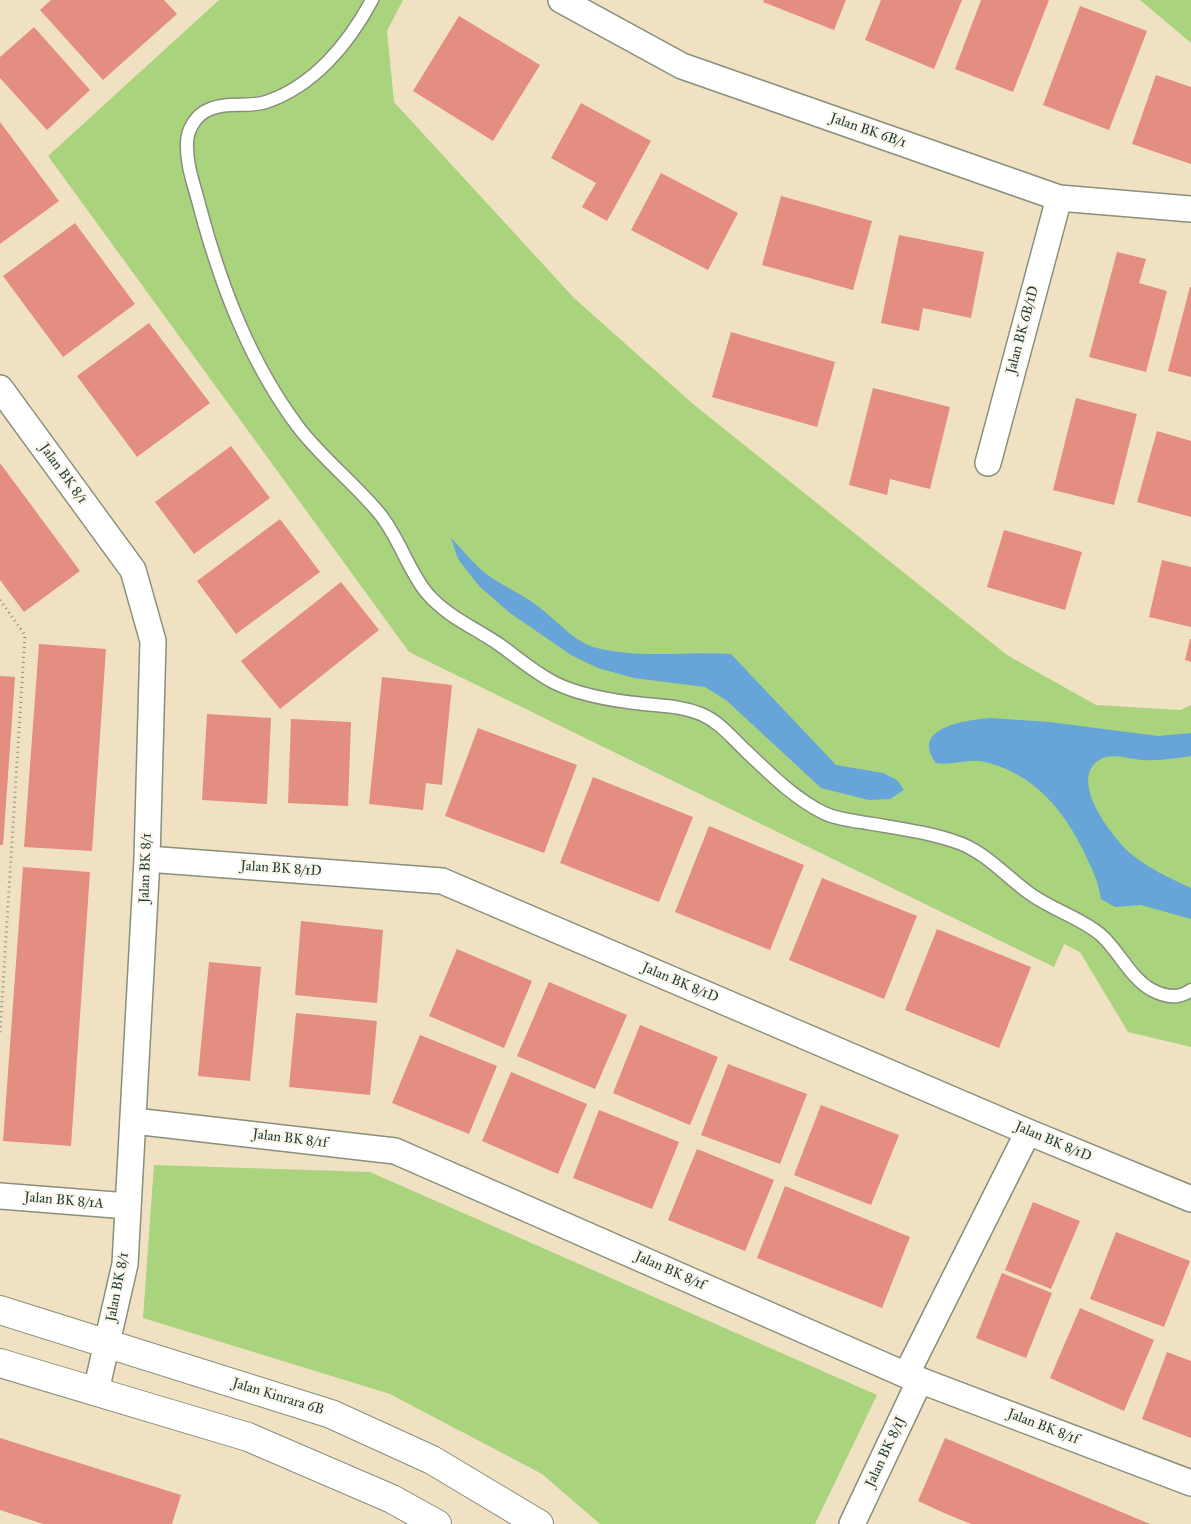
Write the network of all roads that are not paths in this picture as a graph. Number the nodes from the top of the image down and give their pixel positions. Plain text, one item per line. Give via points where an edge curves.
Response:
1 (372, 0) edge
2 (562, 0) edge
3 (1059, 198) junction
4 (1191, 209) edge
5 (0, 388) edge
6 (988, 463) dead end
7 (147, 859) junction
8 (1191, 990) edge
9 (134, 1121) junction
10 (1028, 1132) junction
11 (0, 1196) edge
12 (1191, 1199) edge
13 (128, 1206) junction
14 (0, 1310) edge
15 (107, 1344) junction
16 (0, 1363) edge
17 (913, 1378) junction
18 (96, 1391) junction
19 (1191, 1482) edge
20 (437, 1524) edge
21 (539, 1524) edge
22 (852, 1524) edge

1 - 8 lane via 334,57 294,87 263,103 210,109 199,116 189,130 189,170 226,291 261,373 322,456 382,516 424,589 447,614 498,643 556,684 614,700 679,706 703,715 720,725 803,802 829,816 941,836 972,848 1031,894 1098,933 1147,987 1166,996 1185,995
2 - 3 street, Jalan BK 6B/1 via 682,66
3 - 4 street, Jalan BK 6B/1
3 - 6 street, Jalan BK 6B/1D
5 - 7 street, Jalan BK 8/1 via 133,570 153,641
7 - 9 street, Jalan BK 8/1
7 - 10 street, Jalan BK 8/1D via 442,882
9 - 13 street, Jalan BK 8/1
9 - 17 street, Jalan BK 8/1f via 396,1151
10 - 12 street, Jalan BK 8/1D
10 - 17 street, Jalan BK 8/1J
11 - 13 street, Jalan BK 8/1A
13 - 15 street, Jalan BK 8/1 via 125,1264
14 - 15 street, Jalan Kinrara 6B
15 - 18 street, Jalan BK 8/1
15 - 21 street, Jalan Kinrara 6B via 331,1414 432,1460
16 - 18 street
17 - 19 street, Jalan BK 8/1f
17 - 22 street, Jalan BK 8/1J
18 - 20 street via 248,1437 392,1499

